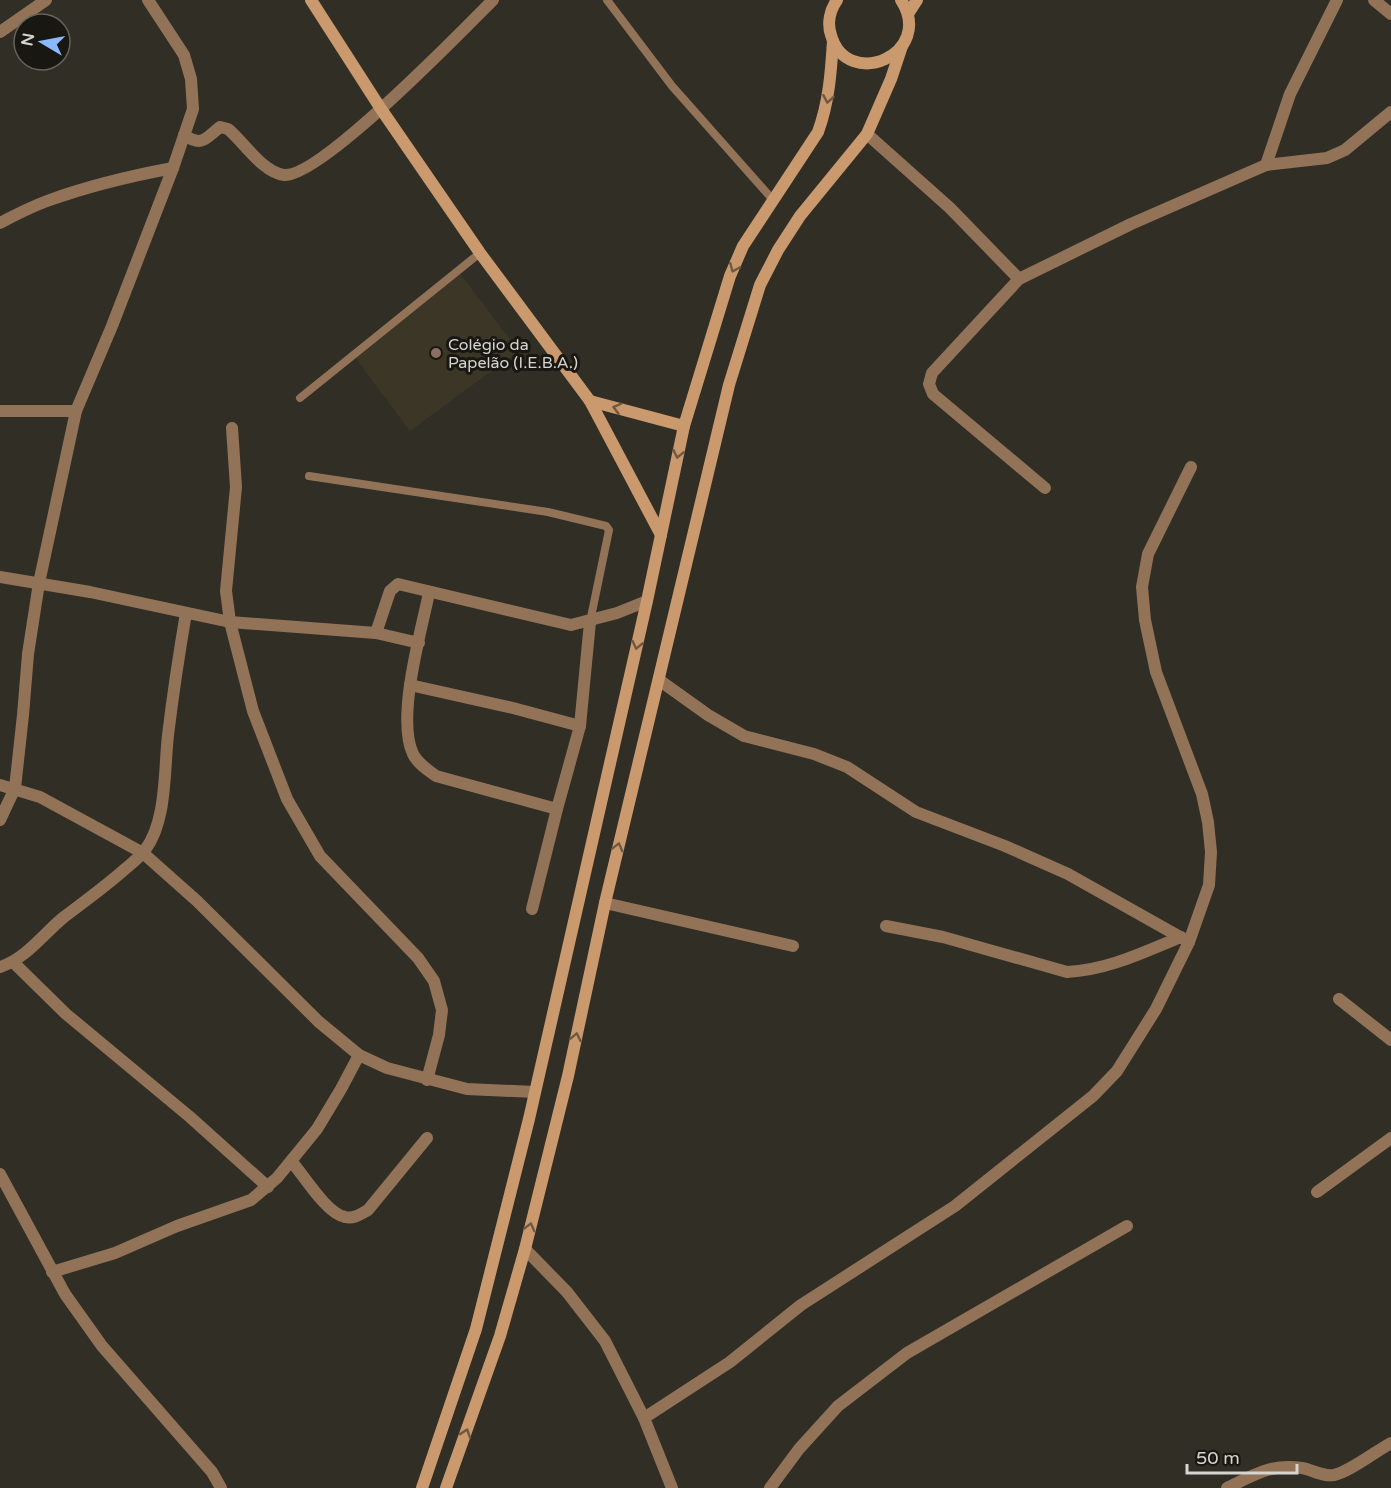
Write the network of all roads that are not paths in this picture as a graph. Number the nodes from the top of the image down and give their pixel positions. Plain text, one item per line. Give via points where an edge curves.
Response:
1 (46, 0) edge
2 (148, 0) edge
3 (311, 0) edge
4 (493, 0) edge
5 (607, 0) edge
6 (837, 0) edge
7 (901, 0) edge
8 (917, 0) edge
9 (1337, 0) edge
10 (1374, 0) edge
11 (908, 14) junction
12 (1391, 14) edge
13 (0, 32) edge
14 (833, 40) junction
15 (902, 46) junction
16 (381, 109) junction
17 (1391, 112) edge
18 (867, 134) junction
19 (184, 135) junction
20 (1266, 165) junction
21 (173, 168) junction
22 (773, 200) junction
23 (0, 223) edge
24 (480, 253) junction
25 (1019, 279) junction
26 (300, 398) dead end
27 (591, 401) junction
28 (0, 411) edge
29 (76, 411) junction
30 (684, 426) junction
31 (232, 428) dead end
32 (1191, 467) dead end
33 (309, 476) dead end
34 (1045, 488) dead end
35 (661, 535) junction
36 (0, 577) edge
37 (39, 583) junction
38 (429, 592) junction
39 (647, 601) junction
40 (186, 613) junction
41 (230, 622) junction
42 (590, 622) junction
43 (376, 633) junction
44 (419, 643) junction
45 (659, 680) junction
46 (410, 685) junction
47 (580, 726) junction
48 (0, 785) edge
49 (15, 788) junction
50 (557, 809) junction
51 (0, 820) edge
52 (143, 853) junction
53 (605, 903) junction
54 (532, 909) dead end
55 (886, 926) dead end
56 (1185, 939) junction
57 (793, 946) dead end
58 (13, 962) junction
59 (0, 967) edge
60 (1339, 999) dead end
61 (1391, 1040) edge
62 (359, 1055) junction
63 (427, 1080) junction
64 (535, 1092) junction
65 (427, 1138) dead end
66 (1391, 1138) edge
67 (292, 1162) junction
68 (0, 1174) edge
69 (268, 1187) junction
70 (1317, 1192) dead end
71 (1127, 1226) dead end
72 (525, 1249) junction
73 (52, 1272) junction
74 (644, 1418) junction
75 (1391, 1443) edge
76 (221, 1488) edge
77 (422, 1488) edge
78 (446, 1488) edge
79 (672, 1488) edge
80 (770, 1488) edge
81 (1227, 1488) edge

1 - 13 street
2 - 19 street via 184,55 191,79 193,109
3 - 16 street
4 - 16 street
5 - 22 lane via 672,86
6 - 14 street via 829,22
7 - 11 street
8 - 11 street
9 - 20 street via 1290,94
10 - 12 street
11 - 15 street
14 - 15 street via 846,57 866,64 887,60
14 -> 22 street via 830,86 818,132
15 - 18 street
16 - 19 street via 315,162 300,172 284,175 271,170 228,129 220,128 201,142
16 - 24 street
17 - 20 street via 1344,150 1327,158
18 - 25 street via 950,208
18 - 45 street via 800,216 760,285 729,385
19 - 21 street
20 - 25 street via 1131,224
21 - 23 street via 123,177 46,201
21 - 29 street
22 -> 30 street via 743,246 730,276
24 - 26 lane
24 - 27 street
25 - 34 street via 932,373 929,384 933,394
30 -> 27 street
27 - 35 street
28 - 29 street
29 - 37 street
30 -> 35 street
31 - 41 street via 236,487 226,591
32 - 56 street via 1148,554 1142,586 1156,672 1198,783 1208,822 1209,885
33 - 42 lane via 548,512 606,526 609,530
35 - 39 street
36 - 37 street
37 - 40 street
37 - 49 street via 27,654
38 - 42 street via 571,625
38 - 43 street via 406,585 393,587
38 - 44 street
39 - 42 street
39 -> 64 street
40 - 41 street
40 - 52 street via 158,822
41 - 43 street
41 - 63 street via 253,711 287,800 320,856 418,958 434,981 442,1010 440,1035
42 - 47 street
43 - 44 street
44 - 46 street
53 -> 45 street
45 - 56 street via 744,736 847,767 916,812 1068,874
46 - 47 street
46 - 50 street via 409,739 413,755 423,766 436,776
47 - 50 street
48 - 49 street
49 - 51 street
49 - 52 street via 40,797
50 - 54 street
52 - 58 street
52 - 62 street via 319,1022
53 - 57 street
72 -> 53 street
55 - 56 street via 943,937 1067,972 1088,971
56 - 74 street via 1156,1009 1117,1071 1093,1096 955,1206 801,1305 730,1362
58 - 59 street
58 - 69 street via 66,1014
60 - 61 street
62 - 63 street
62 - 67 street via 317,1129
63 - 64 street via 467,1089
64 - 77 street via 476,1329
65 - 67 street via 368,1210 356,1216 332,1212
66 - 70 street
67 - 69 street
68 - 73 street
69 - 73 street via 251,1200 115,1253
71 - 80 street via 907,1353 838,1406
72 - 74 street via 586,1314 605,1341
78 -> 72 street via 500,1336
73 - 76 street via 102,1346 212,1472
74 - 79 street
75 - 81 street via 1333,1476 1281,1466

